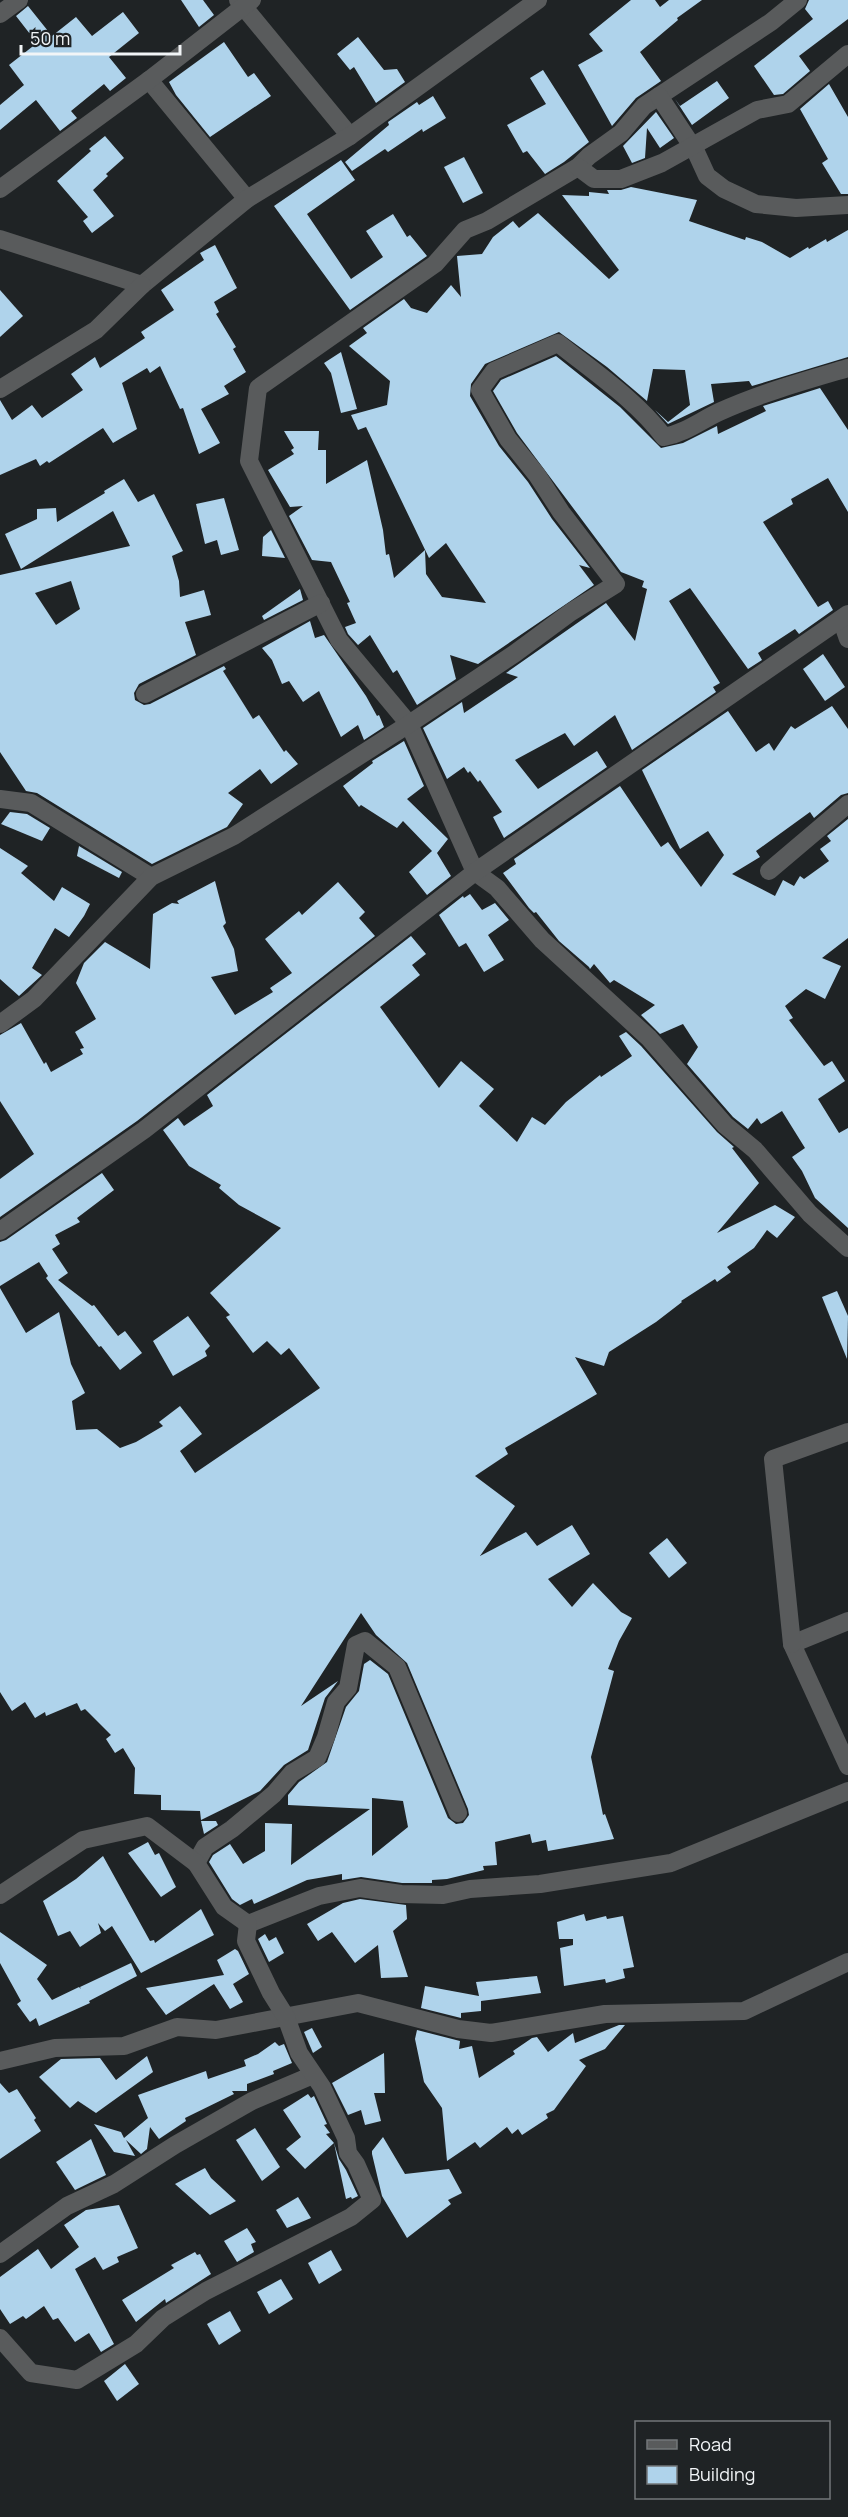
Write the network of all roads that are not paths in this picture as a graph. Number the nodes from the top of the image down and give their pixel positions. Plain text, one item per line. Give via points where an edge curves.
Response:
1 (19, 0) edge
2 (538, 0) edge
3 (798, 0) edge
4 (244, 2) edge
5 (0, 14) edge
6 (848, 54) edge
7 (149, 80) junction
8 (659, 96) junction
9 (350, 136) junction
10 (692, 146) junction
11 (578, 167) junction
12 (0, 189) edge
13 (247, 200) junction
14 (848, 205) edge
15 (0, 239) edge
16 (142, 285) junction
17 (848, 368) edge
18 (0, 389) edge
19 (321, 603) junction
20 (844, 616) edge
21 (848, 639) edge
22 (144, 694) dead end
23 (409, 724) junction
24 (0, 799) edge
25 (848, 804) edge
26 (769, 871) dead end
27 (475, 872) junction
28 (151, 877) junction
29 (0, 1024) edge
30 (0, 1231) edge
31 (848, 1248) edge
32 (848, 1432) edge
33 (848, 1621) edge
34 (792, 1644) junction
35 (848, 1766) edge
36 (848, 1791) edge
37 (458, 1813) dead end
38 (196, 1863) junction
39 (0, 1895) edge
40 (248, 1924) junction
41 (848, 1962) edge
42 (286, 2017) junction
43 (0, 2061) edge
44 (314, 2075) junction
45 (0, 2254) edge
46 (0, 2338) edge

1 - 5 street
2 - 9 street
3 - 8 street
4 - 7 street
4 - 9 street
6 - 10 street via 788,104 757,110
7 - 12 street
7 - 13 street
8 - 10 street
8 - 11 street
9 - 13 street
10 - 11 street via 663,163 621,179 594,179
10 - 14 street via 707,176 756,204 796,208
11 - 19 street via 465,230 435,264 258,388 249,461
13 - 16 street
15 - 16 street
16 - 18 street via 96,330
17 - 23 street via 774,390 719,412 678,435 664,437 558,343 494,371 480,390 508,439 616,584
19 - 22 street
19 - 23 street via 339,640
20 - 21 street
20 - 27 street
23 - 27 street
23 - 28 street via 234,836
24 - 28 street via 31,803
25 - 26 street
27 - 30 street via 144,1130
27 - 31 street via 497,888 542,940 649,1038 725,1125 755,1150 810,1214
28 - 29 street via 34,999
32 - 34 street via 773,1459
33 - 34 street
34 - 35 street
36 - 40 street via 671,1863 443,1895 401,1894 360,1887 319,1896
37 - 38 street via 397,1667 365,1641 356,1645 348,1688 336,1702 317,1758 292,1773 274,1794 205,1847
38 - 39 street via 147,1826 83,1840
38 - 40 street via 224,1908
40 - 42 street via 246,1941
41 - 42 street via 744,2011 605,2014 491,2033 458,2029 358,2003
42 - 43 street via 216,2030 177,2027 124,2046 55,2048
42 - 44 street via 299,2053
44 - 45 street via 252,2101 114,2184 67,2206
44 - 46 street via 372,2200 351,2217 206,2291 163,2318 136,2344 77,2380 31,2373

